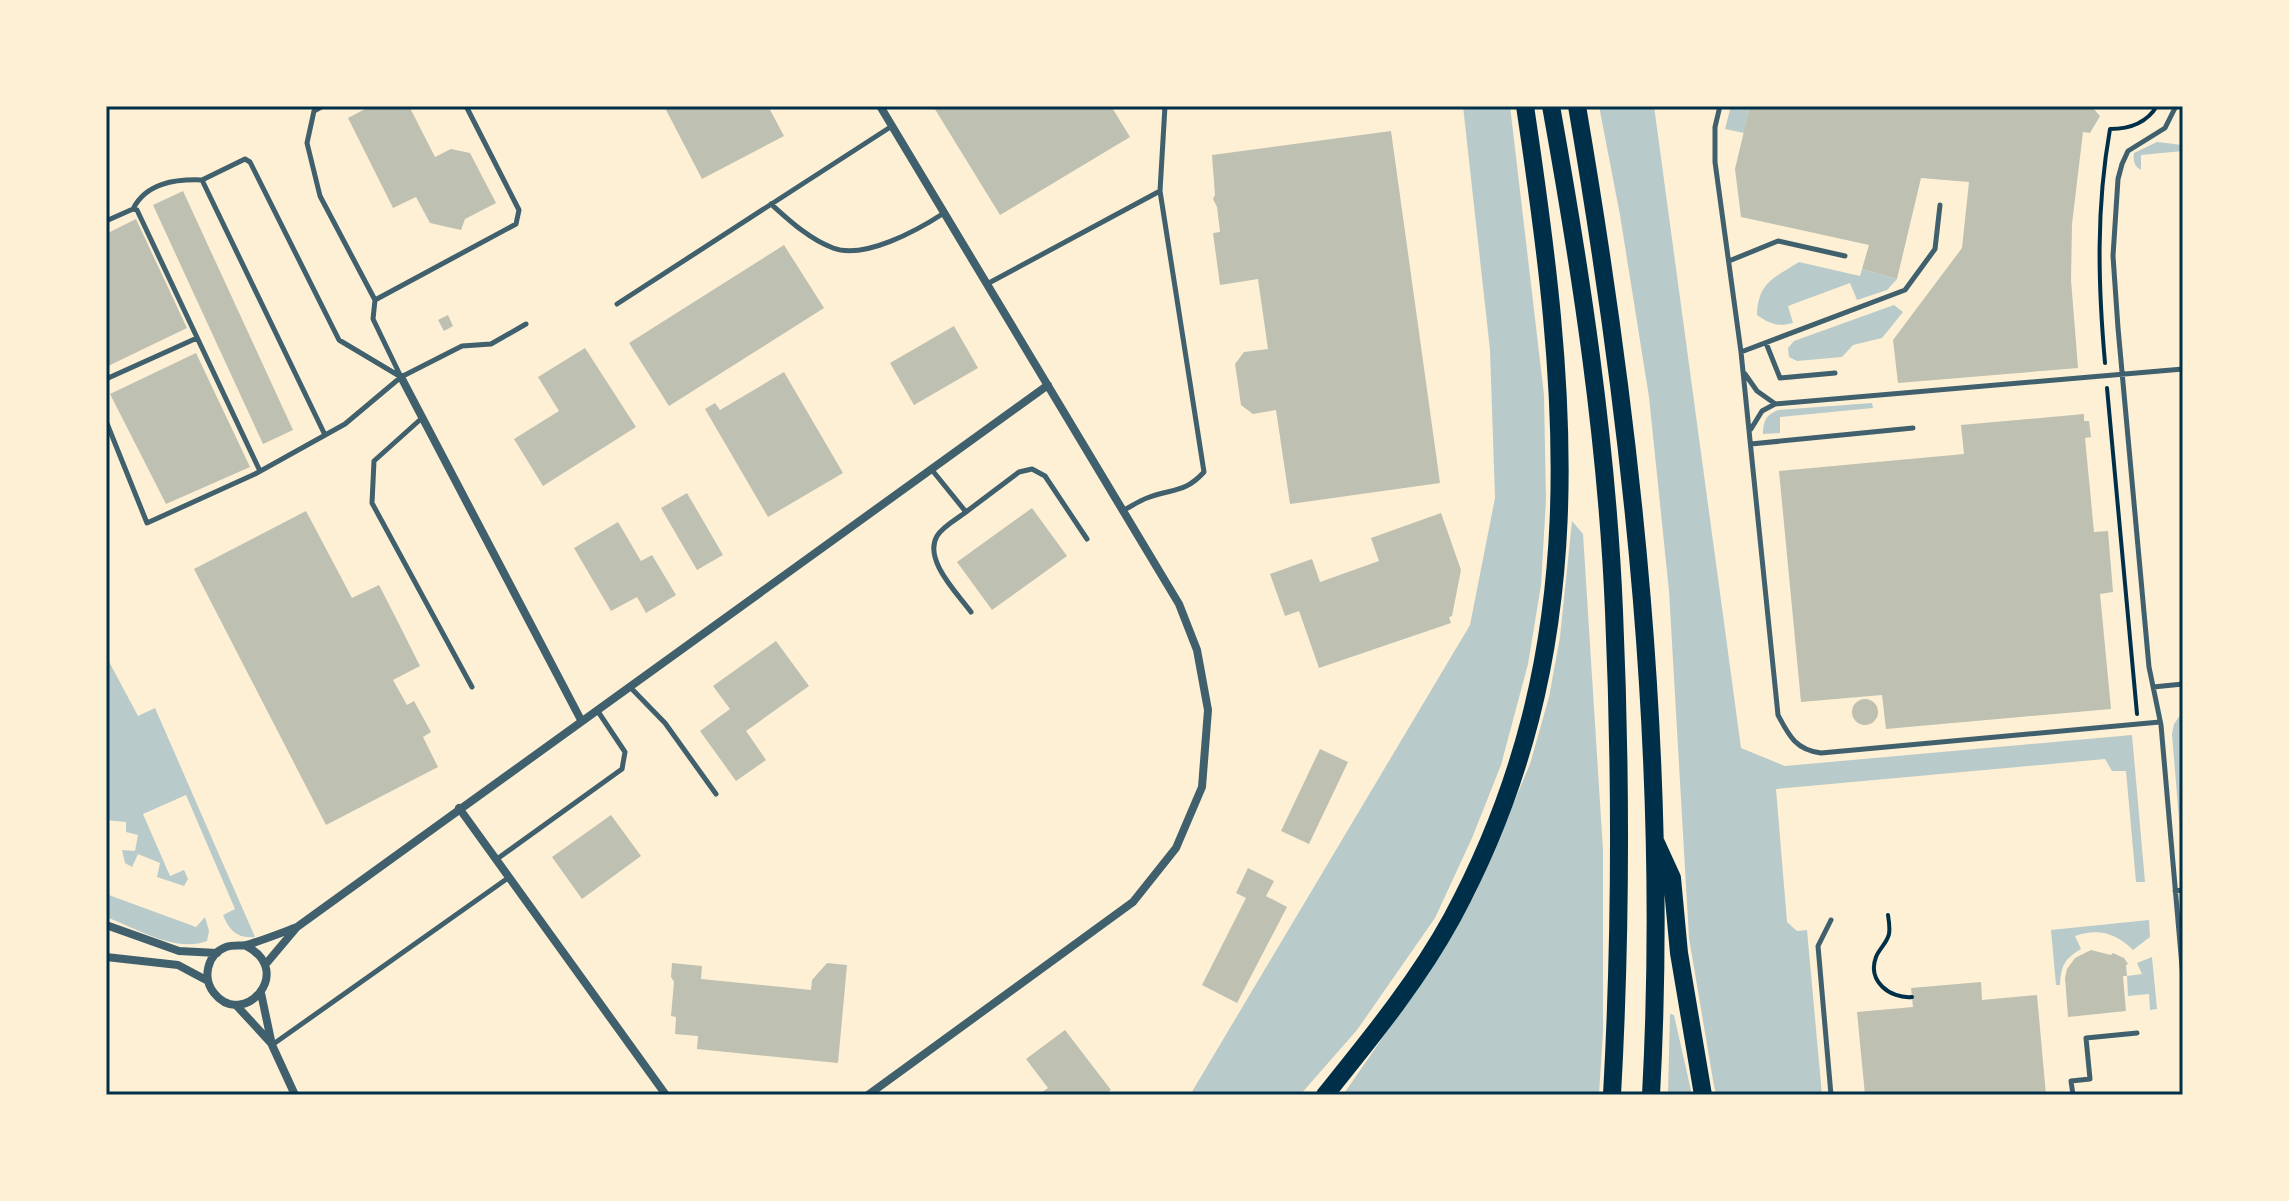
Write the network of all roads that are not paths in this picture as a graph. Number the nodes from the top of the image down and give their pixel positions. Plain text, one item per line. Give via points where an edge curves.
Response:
1 (323, 106) edge
2 (466, 106) edge
3 (880, 106) edge
4 (1165, 106) edge
5 (1525, 106) edge
6 (1551, 106) edge
7 (1577, 106) edge
8 (1720, 106) edge
9 (2176, 106) edge
10 (892, 126) junction
11 (202, 180) junction
12 (1160, 191) junction
13 (771, 204) junction
14 (1940, 205) dead end
15 (133, 209) junction
16 (944, 213) junction
17 (106, 221) edge
18 (1845, 256) dead end
19 (1729, 261) junction
20 (987, 284) junction
21 (375, 300) junction
22 (617, 304) dead end
23 (526, 324) dead end
24 (197, 338) junction
25 (1766, 343) junction
26 (1741, 352) junction
27 (2183, 369) edge
28 (1743, 372) junction
29 (1835, 373) dead end
30 (2123, 375) junction
31 (401, 377) junction
32 (106, 379) edge
33 (1048, 385) junction
34 (1775, 404) junction
35 (422, 418) junction
36 (106, 421) edge
37 (1913, 428) dead end
38 (1750, 430) junction
39 (325, 435) junction
40 (1751, 444) junction
41 (931, 469) junction
42 (260, 471) junction
43 (1124, 510) junction
44 (966, 512) junction
45 (1087, 539) dead end
46 (971, 612) dead end
47 (2183, 684) edge
48 (629, 686) junction
49 (472, 687) dead end
50 (2153, 687) junction
51 (596, 709) junction
52 (581, 720) junction
53 (2160, 722) junction
54 (716, 794) dead end
55 (459, 808) junction
56 (1654, 837) junction
57 (496, 860) junction
58 (508, 878) junction
59 (2183, 890) edge
60 (2175, 891) junction
61 (1831, 920) dead end
62 (106, 925) edge
63 (297, 927) junction
64 (246, 946) junction
65 (217, 953) junction
66 (106, 958) edge
67 (265, 965) junction
68 (2183, 978) edge
69 (208, 981) junction
70 (261, 993) junction
71 (236, 1005) junction
72 (2137, 1033) dead end
73 (272, 1045) junction
74 (295, 1095) edge
75 (666, 1095) edge
76 (868, 1095) edge
77 (1325, 1095) edge
78 (1612, 1095) edge
79 (1651, 1095) edge
80 (1703, 1095) edge
81 (1831, 1095) edge
82 (2073, 1095) edge

1 - 21 lane via 314,111 307,143 320,196
2 - 21 lane via 519,210 516,224
3 - 10 street
4 - 12 lane
5 - 77 highway via 1555,348 1561,482 1556,580 1540,679 1509,793 1450,921 1391,1011
6 - 78 highway via 1586,322 1614,609 1618,982
7 - 56 highway via 1631,480 1645,634
8 - 19 lane via 1715,162
9 - 30 lane via 2165,128 2128,151 2118,179 2113,256
10 - 13 lane
10 - 16 street
11 - 15 lane via 177,179 140,194
11 - 31 lane via 245,159 250,162 339,340
11 - 39 lane
12 - 20 lane
12 - 43 lane via 1204,472 1182,490 1148,497
13 - 16 lane via 794,225 836,249 864,249 911,234
13 - 22 lane
14 - 25 lane via 1935,249 1905,290
15 - 17 lane
15 - 24 lane
16 - 20 street
18 - 19 lane via 1778,241
19 - 26 lane
20 - 33 street
21 - 31 lane via 373,319
23 - 31 lane via 491,344 462,346
24 - 32 lane
24 - 42 lane
25 - 26 lane
25 - 29 lane via 1780,378
26 - 28 lane
27 - 30 lane
28 - 34 lane
28 - 38 lane
30 - 34 lane
30 - 50 lane
31 - 35 street
31 - 39 lane
33 - 41 street
33 - 43 street
34 - 38 lane via 1762,411
35 - 49 lane via 374,461 372,503
35 - 52 street
36 - 42 lane via 147,523
37 - 40 lane
38 - 40 lane
39 - 42 lane
40 - 53 lane via 1778,715 1790,739 1805,751
41 - 44 lane
41 - 48 street
43 - 76 street via 1179,604 1197,650 1208,710 1202,787 1176,848 1133,902
44 - 45 lane via 1019,472 1032,469 1045,476
44 - 46 lane via 938,533 933,545 936,563
47 - 50 lane
48 - 51 street
48 - 54 lane via 665,723
50 - 53 lane
51 - 52 street
51 - 57 lane via 625,752 622,769
52 - 55 street
53 - 60 lane
55 - 57 street
55 - 63 street
56 - 79 highway
56 - 80 highway via 1672,878
57 - 58 street
58 - 73 lane
58 - 75 street
59 - 60 lane
60 - 68 lane
61 - 81 lane via 1818,946
62 - 65 street via 179,951
63 - 64 street
63 - 67 street
64 - 65 street
64 - 67 street
65 - 69 street via 207,971
66 - 69 street via 178,965
67 - 70 street
69 - 71 street via 219,998
70 - 71 street
70 - 73 street
71 - 73 street
72 - 82 lane via 2086,1038 2090,1079 2071,1081
73 - 74 street

